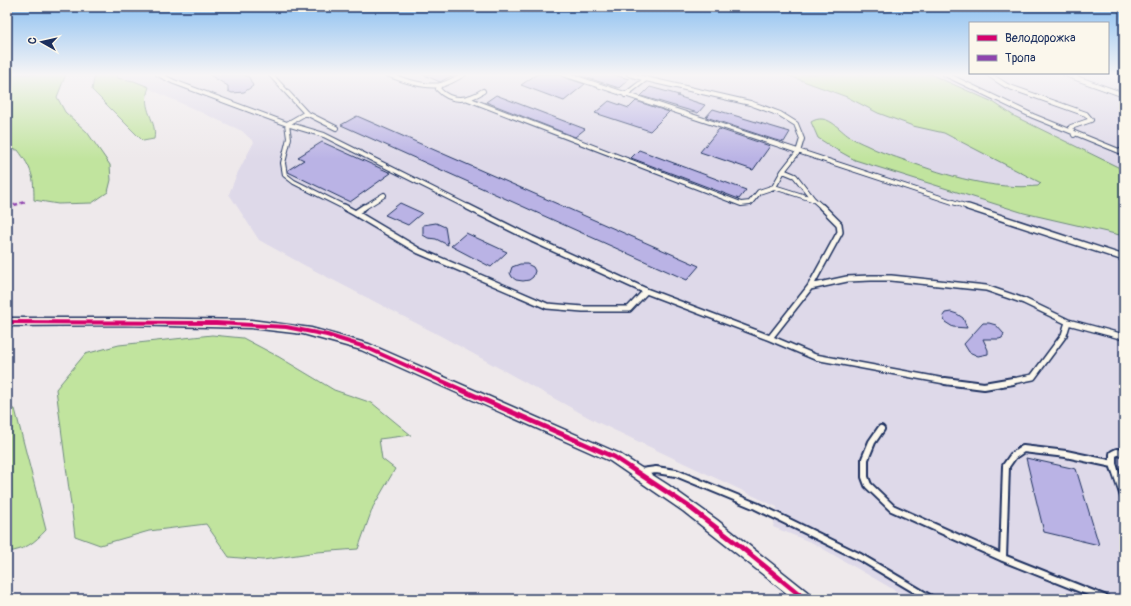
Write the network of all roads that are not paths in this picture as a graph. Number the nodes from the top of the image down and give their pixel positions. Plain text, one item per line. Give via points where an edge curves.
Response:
1 (229, 102) edge
2 (296, 102) edge
3 (477, 102) edge
4 (647, 102) edge
5 (747, 102) edge
6 (1002, 102) edge
7 (1053, 102) edge
8 (306, 113) junction
9 (287, 124) junction
10 (336, 128) dead end
11 (1074, 136) junction
12 (798, 152) junction
13 (1124, 153) edge
14 (783, 171) junction
15 (774, 187) junction
16 (384, 194) dead end
17 (812, 199) junction
18 (355, 213) junction
19 (1124, 258) edge
20 (810, 287) junction
21 (646, 292) junction
22 (7, 322) edge
23 (1068, 322) junction
24 (1124, 337) edge
25 (770, 338) junction
26 (881, 429) dead end
27 (1124, 453) edge
28 (1113, 464) junction
29 (639, 472) junction
30 (1124, 496) edge
31 (1004, 558) junction
32 (805, 599) edge
33 (931, 599) edge
34 (1106, 599) edge

1 - 9 lane
2 - 8 lane
3 - 15 lane via 741,204 750,203 759,192
4 - 12 lane
5 - 12 lane via 790,118 796,124 802,139
6 - 11 lane
7 - 11 lane via 1086,114 1091,120 1071,127
8 - 9 lane
8 - 10 lane
9 - 18 lane via 289,138 283,163 285,175
9 - 21 lane via 324,135 532,239
11 - 13 lane
12 - 14 lane
12 - 19 lane
14 - 15 lane
14 - 17 lane via 795,176
15 - 17 lane
16 - 18 lane
17 - 20 lane via 839,224 840,232
18 - 21 lane via 419,251 547,306 629,309
20 - 23 lane via 847,279 891,278 986,288 1016,298
20 - 25 lane
21 - 25 lane
22 - 29 street via 212,323 303,330 365,346 614,457
23 - 24 lane
23 - 25 lane via 1064,334 1033,377 984,386 815,356
26 - 31 lane via 865,459 865,477 875,493 892,508
27 - 28 lane via 1113,454
28 - 30 lane
28 - 31 lane via 1066,454 1023,449 1018,452 1006,466
29 - 32 street via 759,561
29 - 33 lane via 656,470 676,473 756,506 860,557
31 - 34 lane

